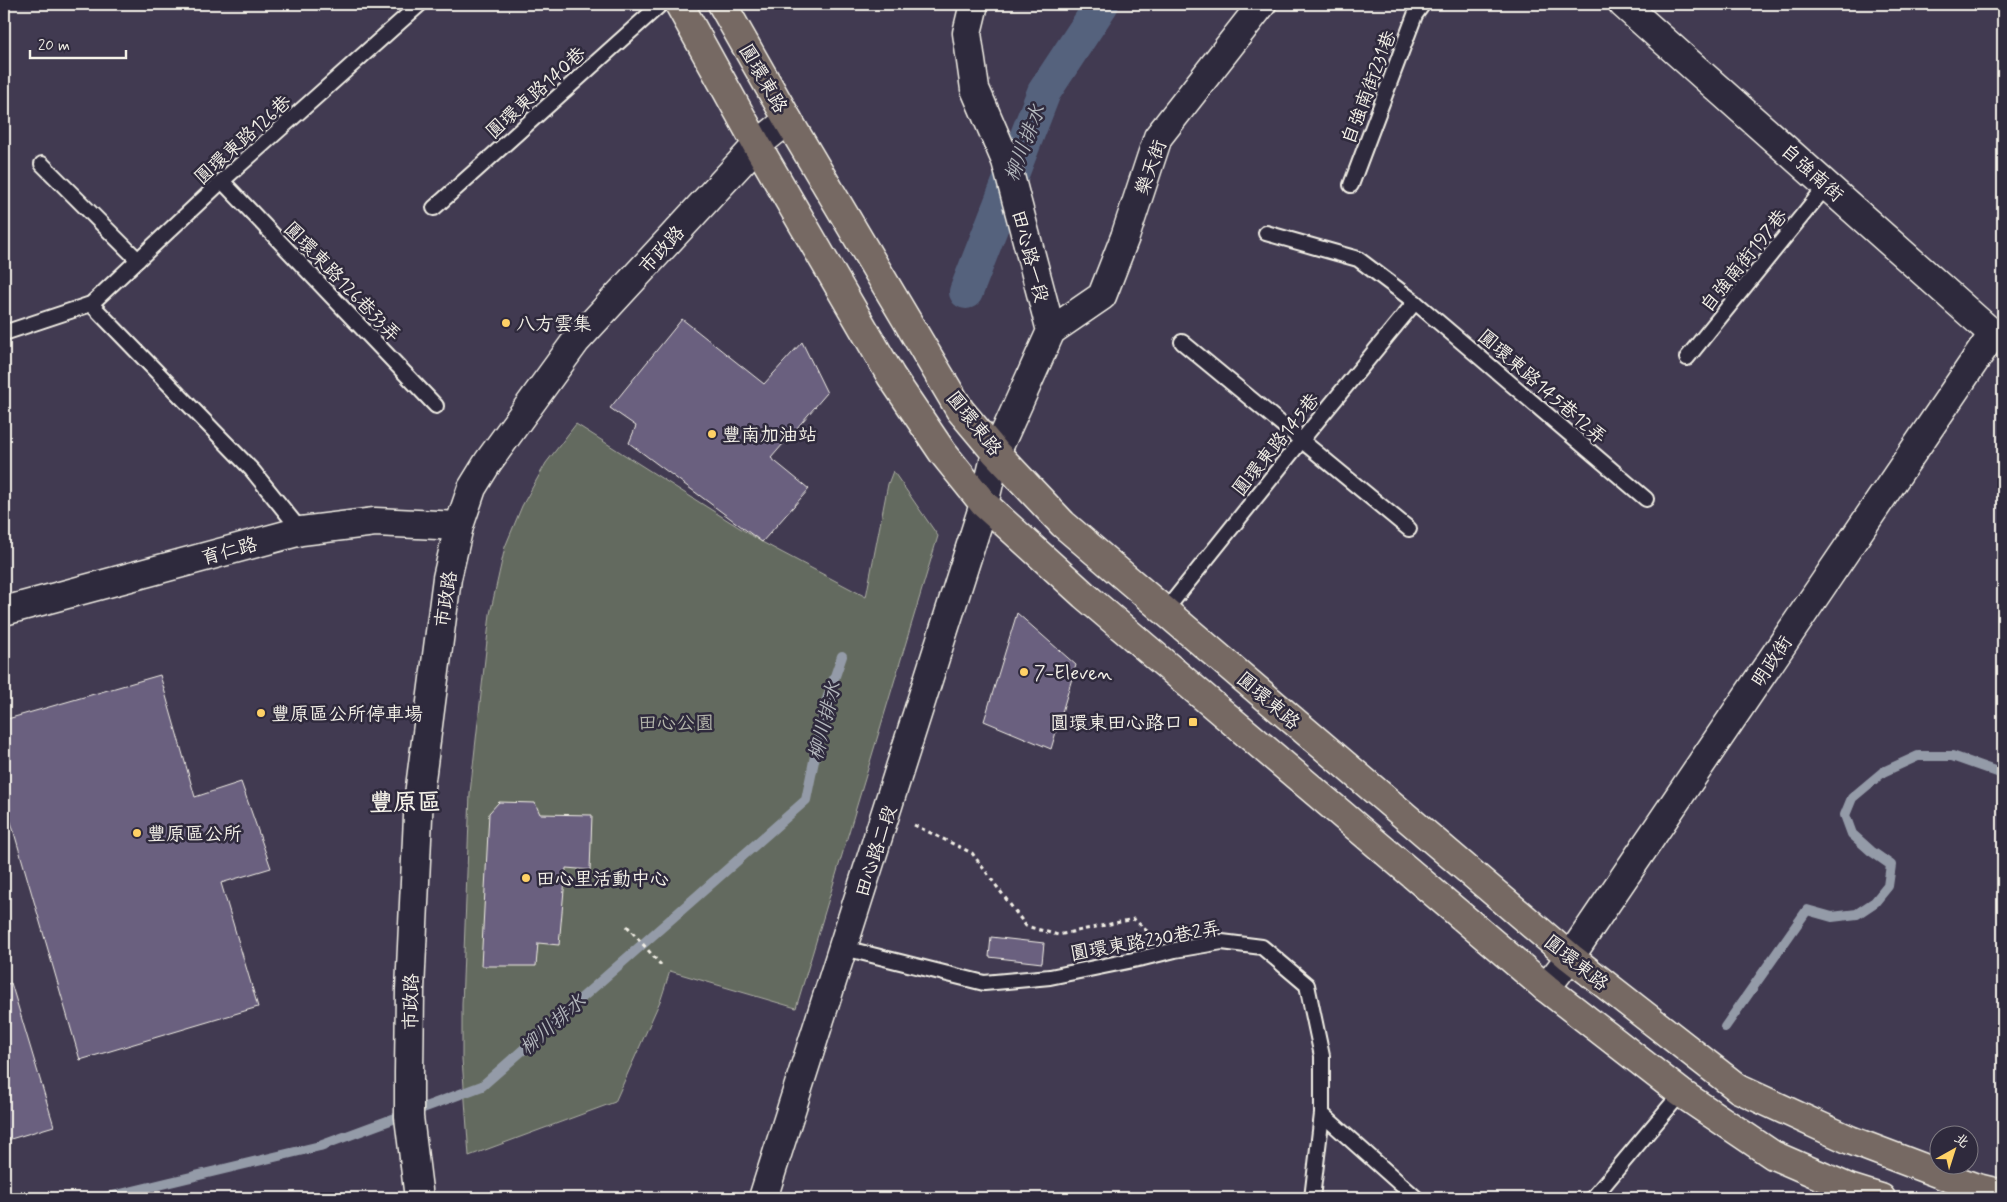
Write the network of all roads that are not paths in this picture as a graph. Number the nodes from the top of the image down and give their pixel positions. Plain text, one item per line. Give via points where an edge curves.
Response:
1 (420, 4) edge
2 (661, 4) edge
3 (679, 4) edge
4 (722, 4) edge
5 (974, 4) edge
6 (1262, 4) edge
7 (1423, 4) edge
8 (1623, 4) edge
9 (788, 120) junction
10 (757, 145) junction
11 (42, 164) dead end
12 (222, 181) junction
13 (1351, 185) dead end
14 (1827, 185) junction
15 (434, 208) dead end
16 (1266, 233) dead end
17 (138, 260) junction
18 (1415, 302) junction
19 (91, 304) junction
20 (1051, 331) junction
21 (2000, 331) edge
22 (4, 333) edge
23 (1182, 342) dead end
24 (1687, 358) dead end
25 (436, 406) dead end
26 (1301, 441) junction
27 (996, 452) junction
28 (1646, 499) dead end
29 (984, 504) junction
30 (459, 526) junction
31 (1409, 529) dead end
32 (301, 531) junction
33 (4, 611) edge
34 (1165, 611) junction
35 (844, 948) junction
36 (1570, 958) junction
37 (1546, 988) junction
38 (1681, 1094) junction
39 (1322, 1114) junction
40 (2003, 1194) edge
41 (419, 1198) edge
42 (763, 1198) edge
43 (1312, 1198) edge
44 (1416, 1198) edge
45 (1593, 1198) edge
46 (1881, 1198) edge

1 - 12 lane, 圓環東路126巷
2 - 15 lane, 圓環東路140巷
3 - 10 main road, 圓環東路
4 - 9 main road, 圓環東路
5 - 20 street, 田心路一段 via 967,33 975,89 1006,160
6 - 20 street, 樂天街 via 1158,137 1102,296
7 - 13 lane, 自強南街231巷 via 1415,15
8 - 14 street, 自強南街
9 - 10 street, 市政路
9 - 27 main road, 圓環東路 via 960,410
10 - 29 main road, 圓環東路 via 891,376 943,453
10 - 30 street, 市政路 via 576,341 488,462 472,488
11 - 17 lane
12 - 17 lane, 圓環東路126巷
12 - 25 lane, 圓環東路126巷33弄
14 - 21 street, 自強南街
14 - 24 lane, 自強南街197巷
16 - 18 lane, 圓環東路145巷12弄 via 1358,259
17 - 19 lane, 圓環東路126巷
18 - 26 lane, 圓環東路145巷
18 - 28 lane, 圓環東路145巷12弄
19 - 22 lane, 圓環東路126巷
19 - 32 lane via 252,470
20 - 27 street
21 - 36 street, 明政街
23 - 26 lane
26 - 31 lane
26 - 34 lane, 圓環東路145巷
27 - 29 street
27 - 34 main road, 圓環東路 via 1063,524
29 - 35 street, 田心路二段
29 - 37 main road, 圓環東路 via 1084,594
30 - 32 street, 育仁路 via 375,522
30 - 41 street, 市政路 via 447,578 419,795 409,1072 409,1117
32 - 33 street, 育仁路
34 - 36 main road, 圓環東路
35 - 39 lane, 圓環東路230巷2弄 via 984,983 1050,977 1222,942 1262,947 1307,985 1322,1056
35 - 42 street, 田心路二段
36 - 37 street, 明政街
36 - 40 main road, 圓環東路 via 1739,1089 1850,1140 1974,1187
37 - 38 main road, 圓環東路
38 - 45 lane
38 - 46 main road, 圓環東路 via 1773,1155 1849,1188
39 - 43 lane, 圓環東路230巷2弄
39 - 44 lane

